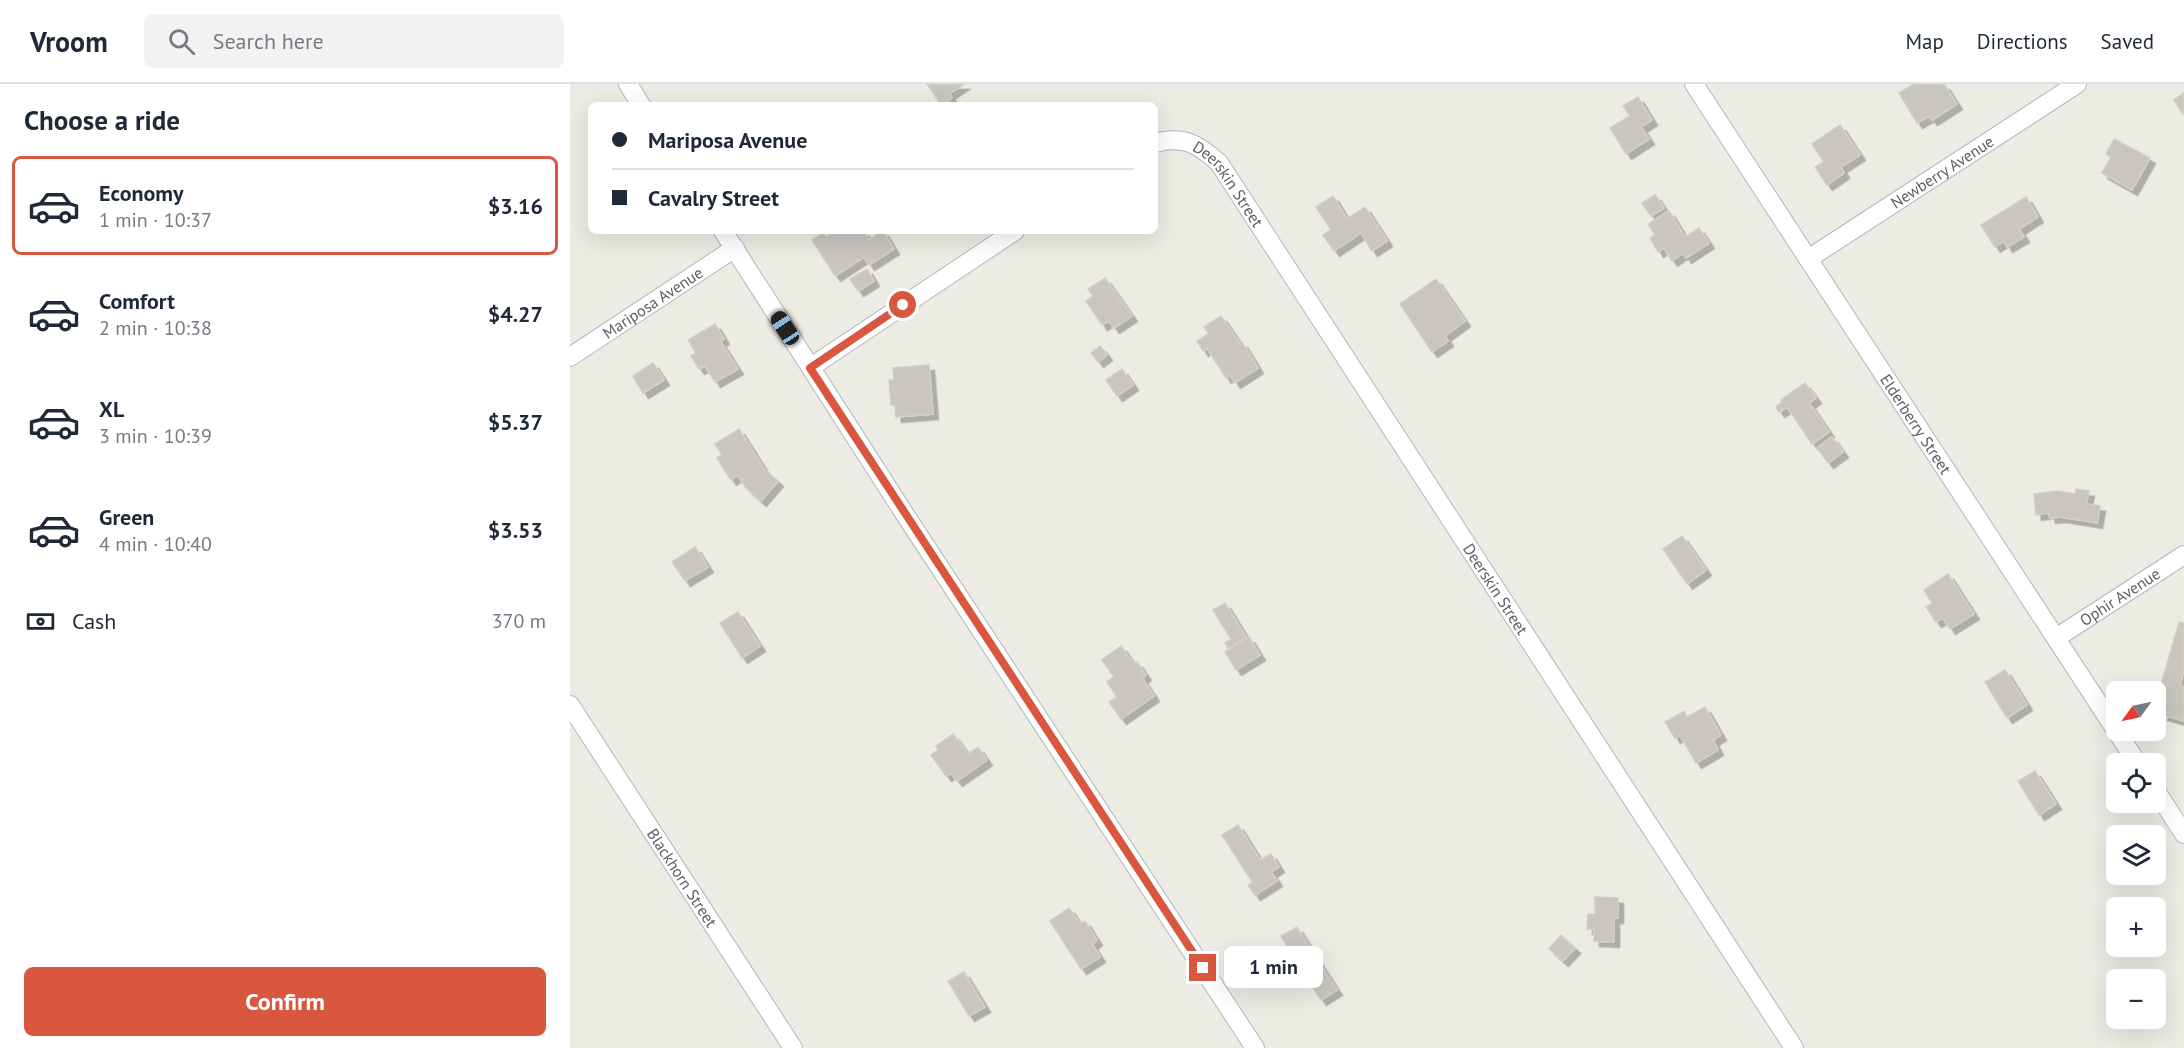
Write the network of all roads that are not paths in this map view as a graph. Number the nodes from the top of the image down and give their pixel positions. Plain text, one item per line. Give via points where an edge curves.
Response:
1 (628, 84) edge
2 (1694, 84) edge
3 (2077, 84) edge
4 (639, 102) edge
5 (1158, 142) edge
6 (725, 234) edge
7 (1011, 234) edge
8 (735, 248) junction
9 (1808, 259) junction
10 (570, 357) edge
11 (810, 368) junction
12 (2184, 555) edge
13 (2056, 638) junction
14 (570, 705) edge
15 (2131, 753) edge
16 (2166, 806) edge
17 (2184, 834) edge
18 (793, 1048) edge
19 (1255, 1048) edge
20 (1794, 1048) edge

1 - 4 street
2 - 9 street, Elderberry Street
3 - 9 street, Newberry Avenue
5 - 20 street, Deerskin Street via 1186,141 1201,147 1219,163
6 - 8 street
7 - 11 street
8 - 10 street, Mariposa Avenue
8 - 11 street
9 - 13 street, Elderberry Street
11 - 19 street
12 - 13 street, Ophir Avenue
13 - 15 street, Elderberry Street
14 - 18 street, Blackhorn Street
16 - 17 street

